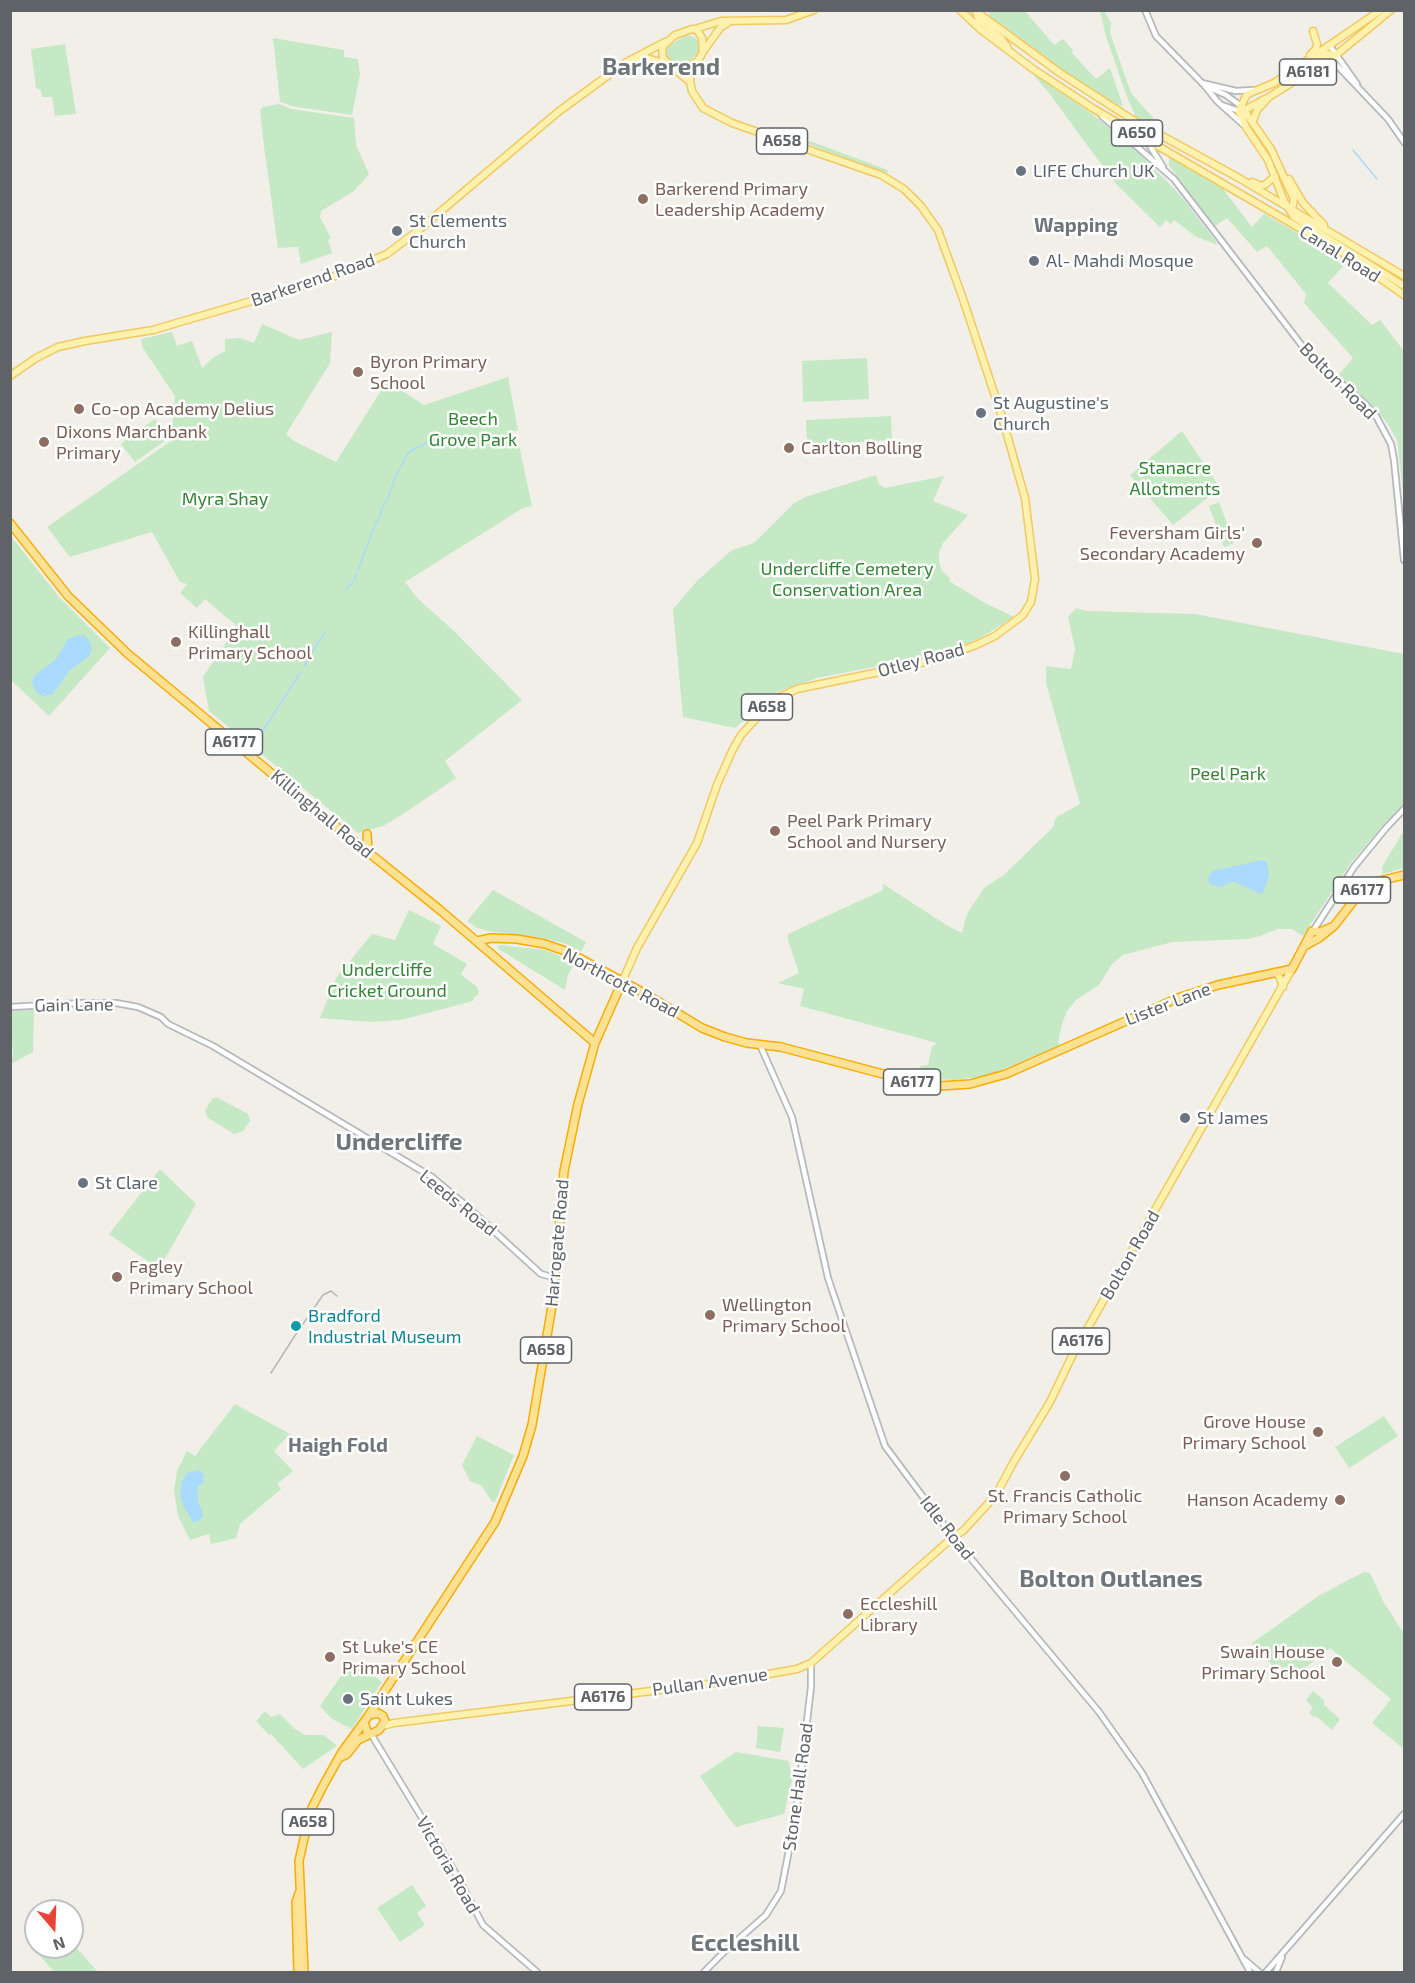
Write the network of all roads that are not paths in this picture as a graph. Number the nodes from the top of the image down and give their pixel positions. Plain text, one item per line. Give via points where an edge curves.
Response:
1 (814, 10) edge
2 (960, 10) edge
3 (1145, 10) edge
4 (1381, 10) edge
5 (1391, 10) edge
6 (976, 12) edge
7 (730, 21) junction
8 (694, 29) junction
9 (1313, 31) dead end
10 (668, 40) junction
11 (703, 52) junction
12 (1011, 52) junction
13 (1328, 52) junction
14 (1336, 55) junction
15 (633, 59) junction
16 (698, 61) junction
17 (669, 65) junction
18 (1294, 70) junction
19 (690, 82) junction
20 (1204, 84) junction
21 (1257, 89) junction
22 (1269, 97) junction
23 (1367, 98) junction
24 (1221, 105) junction
25 (1094, 109) junction
26 (1242, 109) junction
27 (1133, 120) junction
28 (1253, 121) junction
29 (1246, 127) junction
30 (1145, 137) junction
31 (1404, 142) edge
32 (1277, 162) junction
33 (1166, 172) junction
34 (1275, 176) junction
35 (1237, 177) junction
36 (1289, 209) junction
37 (1274, 215) junction
38 (1337, 236) junction
39 (1404, 276) edge
40 (1404, 286) edge
41 (1404, 295) edge
42 (10, 376) edge
43 (10, 523) edge
44 (1404, 560) edge
45 (1404, 808) edge
46 (367, 834) dead end
47 (368, 853) junction
48 (1404, 875) edge
49 (1334, 926) junction
50 (1312, 931) junction
51 (477, 941) junction
52 (1301, 951) junction
53 (1292, 969) junction
54 (1276, 972) junction
55 (622, 982) junction
56 (1283, 987) junction
57 (10, 1007) edge
58 (168, 1024) joint
59 (595, 1043) junction
60 (760, 1045) junction
61 (556, 1278) junction
62 (953, 1537) junction
63 (811, 1663) junction
64 (387, 1690) junction
65 (369, 1715) junction
66 (364, 1722) junction
67 (382, 1723) junction
68 (370, 1734) junction
69 (377, 1742) junction
70 (341, 1757) junction
71 (1404, 1814) edge
72 (299, 1893) junction
73 (1283, 1955) junction
74 (1243, 1958) junction
75 (298, 1972) edge
76 (304, 1972) edge
77 (537, 1972) edge
78 (704, 1972) edge
79 (1250, 1972) edge
80 (1259, 1972) edge
81 (1266, 1972) edge
82 (1276, 1972) edge

1 - 7 main road via 786,20
2 - 12 main road, A650
3 - 20 street, Canal Road via 1156,36
4 - 13 main road, A6181
5 - 14 main road, A6181
6 - 12 main road via 978,19
6 - 27 main road, A650
7 - 8 main road
7 - 11 main road
8 - 10 main road
8 - 11 main road via 702,38
9 - 18 main road via 1316,49
10 - 15 main road, Barkerend Road
10 - 17 main road via 662,49
11 - 16 main road
12 - 25 main road, A650
13 - 14 main road, A6181
13 - 14 street
13 - 18 main road, A6181
13 - 22 main road, A6181
13 - 23 street
14 - 23 street
15 - 17 main road via 647,58
15 - 42 main road, Barkerend Road via 556,114 387,254 330,278 177,323 69,344 36,358
16 - 17 main road via 685,68
16 - 19 main road
17 - 19 main road, A658
18 - 21 main road, A6181
19 - 55 main road, Otley Road / A658 via 703,108 721,119 891,181 921,206 938,230 1002,417 1025,498 1036,572 1034,589 1023,615 995,636 913,665 797,689 777,698 764,710 732,751 697,843
20 - 21 street via 1236,91
20 - 24 street, Canal Road
20 - 26 street, Canal Road
21 - 26 main road, A6181 via 1246,96
22 - 26 main road, A6181
22 - 28 main road, A6181
23 - 31 street
24 - 26 street
24 - 29 street, Canal Road
25 - 30 main road, A650
25 - 33 street, Bolton Road
26 - 28 main road, Canal Road
26 - 29 main road
27 - 30 main road
27 - 35 main road, A650
28 - 32 main road, Canal Road
29 - 34 main road, Canal Road
30 - 33 street, Bolton Road
30 - 37 main road, A650
32 - 36 main road, Canal Road via 1294,199
32 - 38 main road, Canal Road via 1303,203
33 - 44 street, Bolton Road via 1310,356 1376,416 1391,444
34 - 35 main road via 1261,186
34 - 36 main road, Canal Road
35 - 36 main road, A650
36 - 37 main road
36 - 38 main road, Canal Road / A650
36 - 40 main road, A650 via 1303,224
37 - 41 main road, Canal Road / A650 via 1353,260
38 - 39 main road, Canal Road / A650
43 - 47 highway, Killinghall Road / A6177 via 63,590 111,639
45 - 50 street, Bolton Road via 1354,867
46 - 47 highway
47 - 51 highway, Killinghall Road / A6177
48 - 49 highway, A6177 via 1371,883
49 - 50 highway
49 - 52 highway, A6177
50 - 52 highway, Bolton Road
51 - 55 highway, Northcote Road / A6177 via 517,939 544,944 568,952
51 - 59 highway, Killinghall Road
52 - 53 highway, Bolton Road
52 - 54 highway, Lister Lane / A6177
53 - 54 highway, Lister Lane / A6177
53 - 56 main road, Bolton Road / A6176
54 - 56 main road
54 - 60 highway, Lister Lane / A6177 via 1178,998 1063,1050 970,1084 917,1083 792,1049
55 - 59 highway, Harrogate Road / A658
55 - 60 highway, Northcote Road / A6177 via 702,1028
56 - 62 main road, Bolton Road / A6176 via 996,1495 975,1521
57 - 58 street, Gain Lane via 116,1003 147,1010
58 - 61 street, Leeds Road via 213,1046 432,1178 541,1274
59 - 61 highway, Harrogate Road / A658 via 564,1171
60 - 62 street, Idle Road via 792,1118 828,1278 885,1446
61 - 64 highway, Harrogate Road / A658 via 532,1425 509,1493 491,1530
62 - 63 main road, Bolton Road / A6176
62 - 74 street, Idle Road via 1099,1712 1142,1773
63 - 67 main road, Pullan Avenue / A6176 via 724,1682
63 - 78 street, Stone Hall Road via 812,1687 792,1841 781,1891 766,1915
64 - 65 highway, A658
64 - 67 highway, A658
65 - 66 highway
65 - 67 highway via 378,1713
66 - 68 highway
66 - 70 highway, A658
67 - 68 highway
67 - 69 street
68 - 69 street, Victoria Road
68 - 70 highway, A658
69 - 77 street, Victoria Road via 483,1925
70 - 72 highway, A658 via 308,1820 299,1861
71 - 73 street
72 - 75 highway, A658
72 - 76 highway, A658 via 303,1908
73 - 81 street
73 - 82 street
74 - 79 street, Idle Road
74 - 80 street, Idle Road

